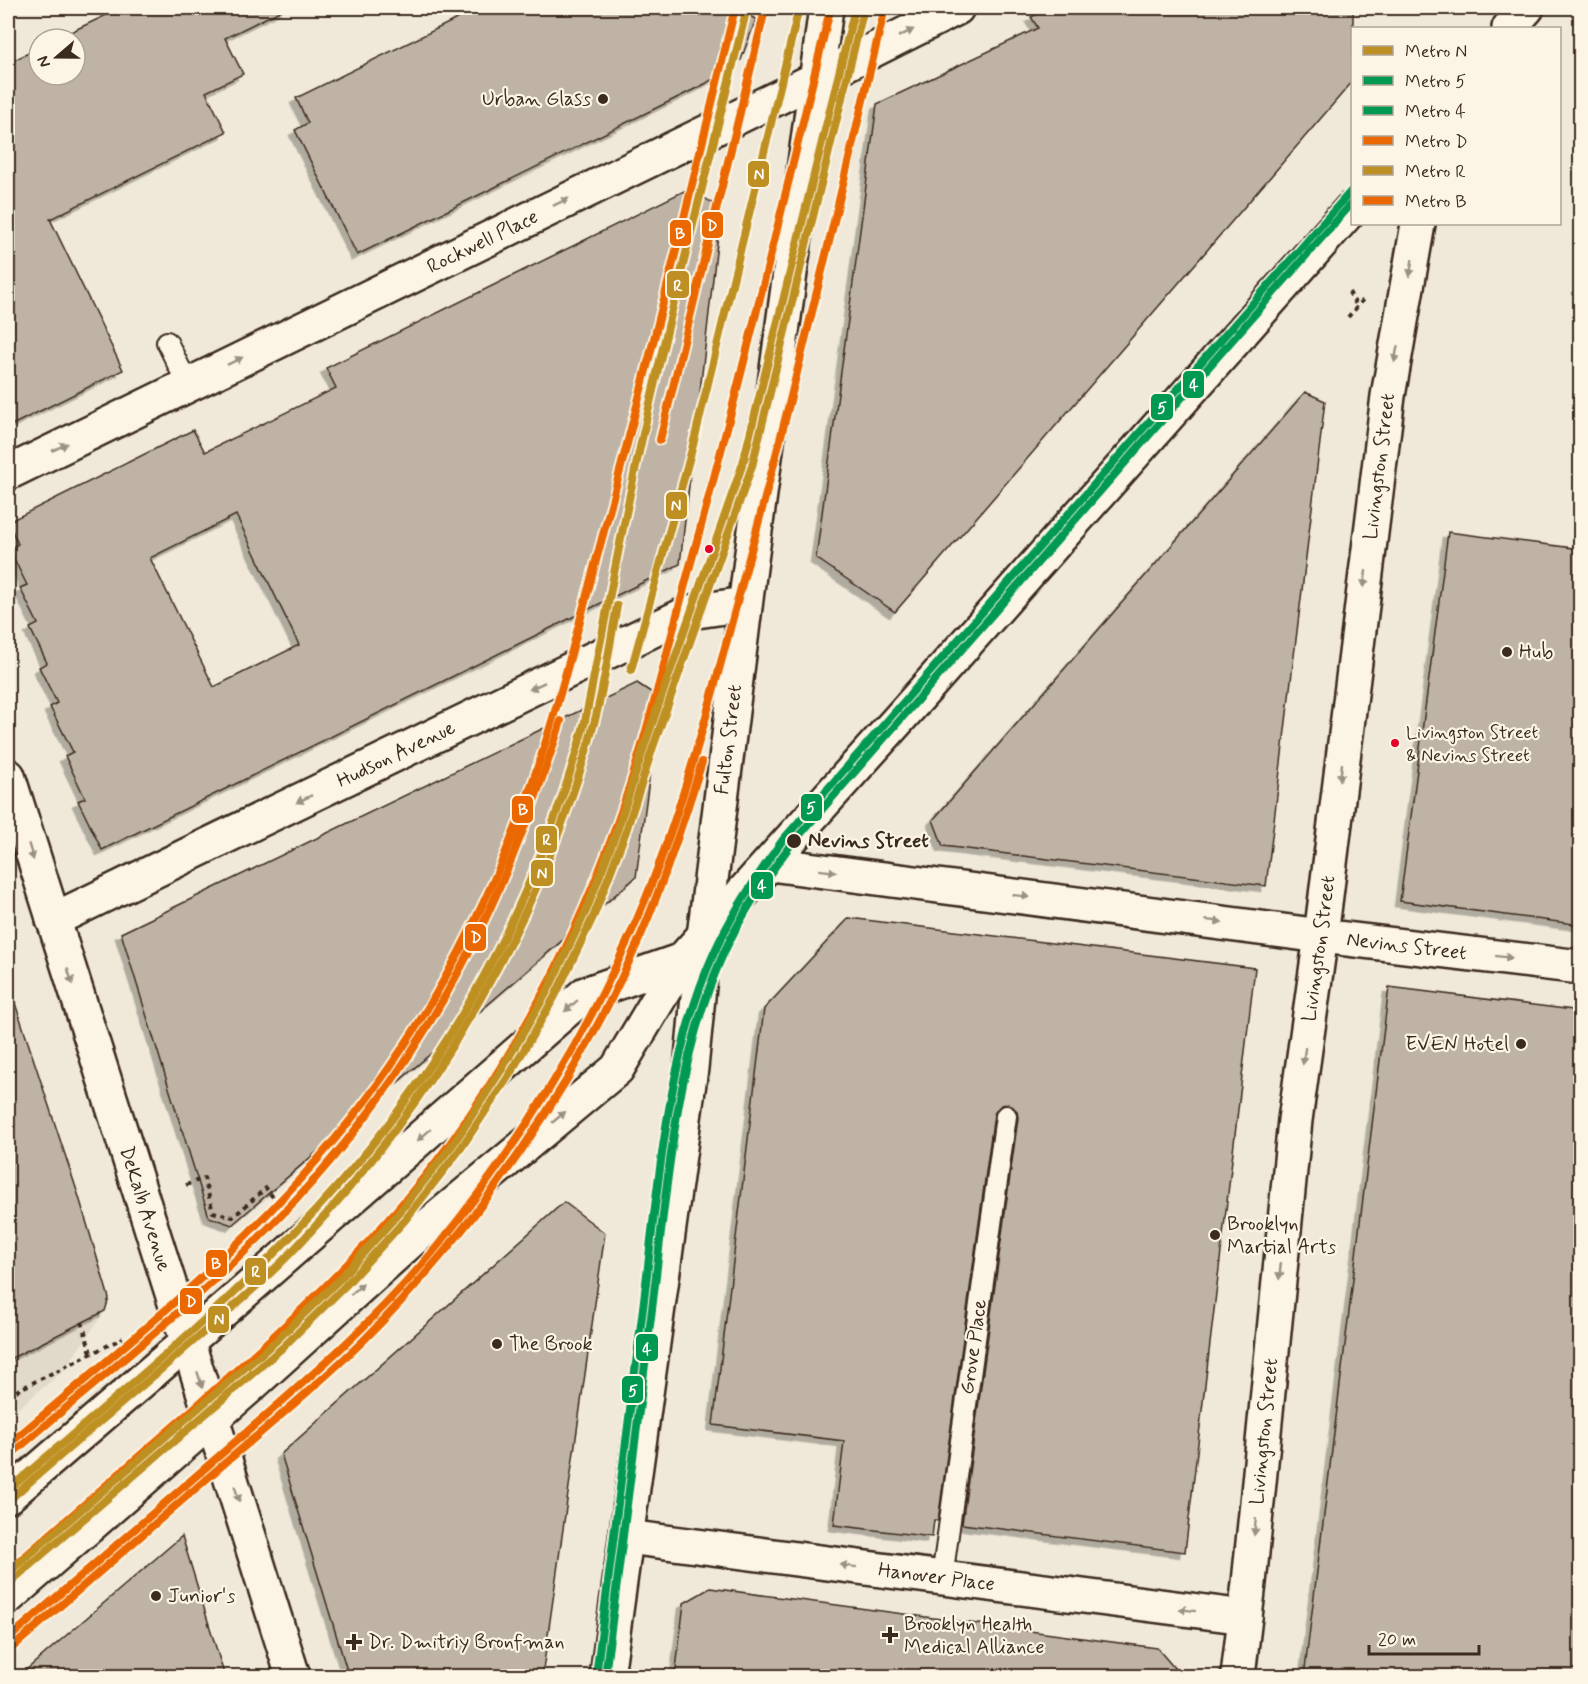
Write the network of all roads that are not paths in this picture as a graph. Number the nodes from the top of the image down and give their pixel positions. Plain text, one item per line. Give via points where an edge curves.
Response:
1 (826, 8) edge
2 (957, 8) edge
3 (1527, 8) edge
4 (1510, 27) edge
5 (816, 79) junction
6 (1351, 210) edge
7 (1418, 225) edge
8 (167, 342) dead end
9 (188, 385) junction
10 (8, 473) edge
11 (746, 604) junction
12 (8, 776) edge
13 (770, 864) junction
14 (53, 920) junction
15 (1321, 936) junction
16 (693, 948) junction
17 (1581, 967) edge
18 (1006, 1116) dead end
19 (187, 1342) junction
20 (212, 1419) junction
21 (8, 1496) edge
22 (627, 1537) junction
23 (942, 1578) junction
24 (8, 1597) edge
25 (1245, 1617) junction
26 (292, 1677) edge
27 (607, 1677) edge
28 (1238, 1677) edge

1 - 5 street, Fulton Street
5 -> 2 street, Rockwell Place
3 - 4 street
9 -> 5 street, Rockwell Place
5 - 11 street, Fulton Street
6 - 13 street
7 -> 15 street, Livingston Street via 1388,396
8 - 9 lane
10 -> 9 street, Rockwell Place
11 -> 14 street, Hudson Avenue via 690,612
11 - 16 street, Fulton Street
12 -> 14 street, DeKalb Avenue
13 -> 15 street, Nevins Street
13 - 16 street
14 -> 19 street, DeKalb Avenue
15 -> 17 street, Nevins Street
15 -> 25 street, Livingston Street via 1295,1120
16 -> 19 street via 585,994
20 -> 16 street via 417,1235 617,1069
16 - 22 street, Fulton Street via 691,1068
18 - 23 lane, Grove Place
19 -> 20 street, DeKalb Avenue
19 - 21 street
20 - 24 street
20 -> 26 street, DeKalb Avenue
23 -> 22 street, Hanover Place
22 - 27 street, Fulton Street
25 -> 23 street, Hanover Place
25 - 28 street, Livingston Street

